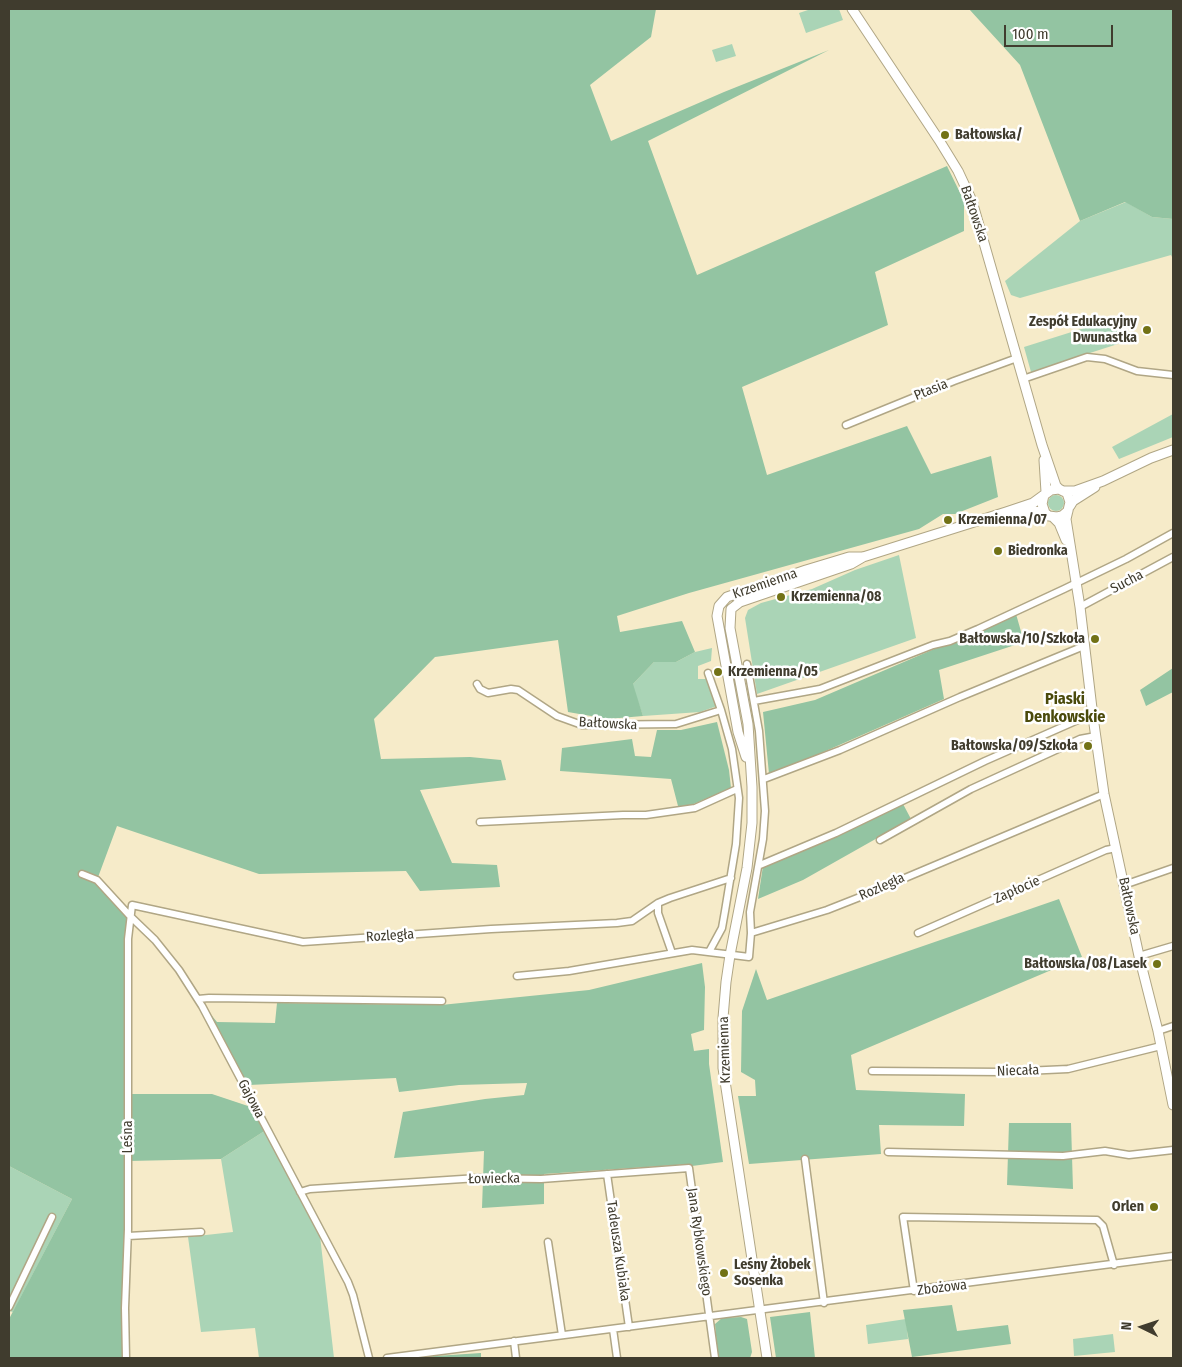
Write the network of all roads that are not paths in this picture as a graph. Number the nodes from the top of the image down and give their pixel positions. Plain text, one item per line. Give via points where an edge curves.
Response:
1 (852, 9) edge
2 (1017, 358) junction
3 (1173, 375) edge
4 (1023, 379) junction
5 (846, 425) dead end
6 (1042, 445) junction
7 (1173, 450) edge
8 (1103, 481) junction
9 (1061, 490) junction
10 (1045, 494) junction
11 (1069, 508) junction
12 (1006, 512) junction
13 (1049, 515) junction
14 (1173, 533) edge
15 (1072, 554) junction
16 (1173, 557) edge
17 (1076, 583) junction
18 (1080, 606) junction
19 (1084, 646) junction
20 (747, 664) dead end
21 (708, 672) dead end
22 (477, 684) dead end
23 (754, 701) junction
24 (722, 710) junction
25 (1093, 717) junction
26 (1096, 736) junction
27 (764, 779) junction
28 (737, 789) junction
29 (1104, 794) junction
30 (480, 822) dead end
31 (880, 840) dead end
32 (1116, 848) junction
33 (760, 865) junction
34 (1173, 868) edge
35 (82, 874) dead end
36 (731, 878) junction
37 (1124, 885) junction
38 (658, 903) junction
39 (130, 916) junction
40 (751, 933) junction
41 (918, 933) dead end
42 (1173, 946) edge
43 (709, 952) junction
44 (672, 953) junction
45 (730, 955) junction
46 (1139, 956) junction
47 (517, 976) dead end
48 (198, 999) junction
49 (442, 1001) dead end
50 (1173, 1026) edge
51 (1158, 1031) junction
52 (1161, 1046) junction
53 (872, 1071) dead end
54 (1173, 1105) edge
55 (1173, 1150) edge
56 (888, 1152) dead end
57 (806, 1159) dead end
58 (689, 1168) joint
59 (607, 1174) junction
60 (300, 1192) junction
61 (52, 1217) dead end
62 (201, 1232) dead end
63 (128, 1236) junction
64 (548, 1242) dead end
65 (1173, 1256) edge
66 (1114, 1265) junction
67 (914, 1291) junction
68 (824, 1303) junction
69 (9, 1307) edge
70 (759, 1311) junction
71 (710, 1317) junction
72 (629, 1327) junction
73 (613, 1329) junction
74 (562, 1335) junction
75 (514, 1341) junction
76 (126, 1358) edge
77 (369, 1358) edge
78 (387, 1358) edge
79 (516, 1358) edge
80 (617, 1358) edge
81 (715, 1358) edge
82 (767, 1358) edge

1 - 2 main road, Bałtowska via 958,171 972,201
2 - 4 main road, Bałtowska
2 - 5 street, Ptasia
3 - 4 street via 1137,371 1105,359 1087,357
4 - 6 main road, Bałtowska
6 - 9 main road, Bałtowska via 1056,486
6 - 10 main road, Bałtowska
7 - 8 main road
8 - 9 main road via 1075,490
8 - 11 main road via 1073,501
9 - 10 main road via 1055,488
9 - 11 main road via 1069,497
10 - 12 main road, Krzemienna via 1033,503
10 - 13 main road via 1042,504
11 - 13 main road via 1062,516
11 - 15 main road, Bałtowska via 1066,519
12 - 13 main road, Krzemienna via 1034,511
12 - 45 main road, Krzemienna via 863,557 806,570 728,598 719,606 738,732 752,787 747,868
13 - 15 main road, Bałtowska via 1059,524
14 - 17 street
15 - 17 main road, Bałtowska
16 - 18 street, Sucha
17 - 18 main road, Bałtowska
17 - 23 street via 950,641 820,689
18 - 19 main road, Bałtowska
19 - 25 main road, Bałtowska
19 - 27 street
20 - 23 street
21 - 24 street
22 - 24 street, Bałtowska via 485,692 518,690 557,716 582,725 676,724
23 - 27 street
24 - 28 street via 732,749
25 - 26 main road, Bałtowska
25 - 33 street via 1078,720 985,761 836,833
26 - 29 main road, Bałtowska
26 - 31 street via 1080,739 971,789
27 - 33 street
28 - 30 street via 694,808 646,815
28 - 36 street via 738,818
29 - 32 main road, Bałtowska
29 - 40 street, Rozległa via 827,910
32 - 37 main road, Bałtowska
32 - 41 street, Zapłocie
33 - 40 street via 750,912
34 - 37 street
35 - 39 street, Gajowa via 97,880
36 - 38 street, Rozległa
36 - 43 street via 722,928
37 - 46 main road, Bałtowska
38 - 39 street, Rozległa via 632,921 617,923 303,942 132,905
38 - 44 street via 658,913
39 - 48 street, Gajowa via 156,940
39 - 63 street, Leśna
40 - 45 street via 749,956
42 - 46 street
43 - 44 street
43 - 45 street
44 - 47 street via 569,971
45 - 70 main road, Krzemienna via 723,1018 723,1068
46 - 51 main road, Bałtowska
48 - 49 street
48 - 60 street, Gajowa
50 - 51 street
51 - 52 main road, Bałtowska
52 - 53 street, Niecała via 1068,1069
52 - 54 main road, Bałtowska
55 - 56 street via 1129,1155 1104,1151 1063,1156
57 - 68 street
58 - 59 street, Łowiecka
58 - 71 street, Jana Rybkowskiego
59 - 60 street, Łowiecka via 542,1179 478,1178
59 - 72 street, Tadeusza Kubiaka
60 - 77 street, Gajowa via 353,1295
61 - 69 street
62 - 63 street
63 - 76 street, Leśna
64 - 74 street
65 - 66 street, Zbożowa
66 - 67 street, Zbożowa
66 - 67 street via 1103,1226 1096,1220 903,1217
67 - 68 street, Zbożowa
68 - 70 street, Zbożowa
70 - 71 street, Zbożowa
70 - 82 main road, Krzemienna
71 - 72 street, Zbożowa
71 - 81 street
72 - 73 street, Zbożowa
73 - 74 street, Zbożowa
73 - 80 street
74 - 75 street, Zbożowa
75 - 78 street, Zbożowa
75 - 79 street

